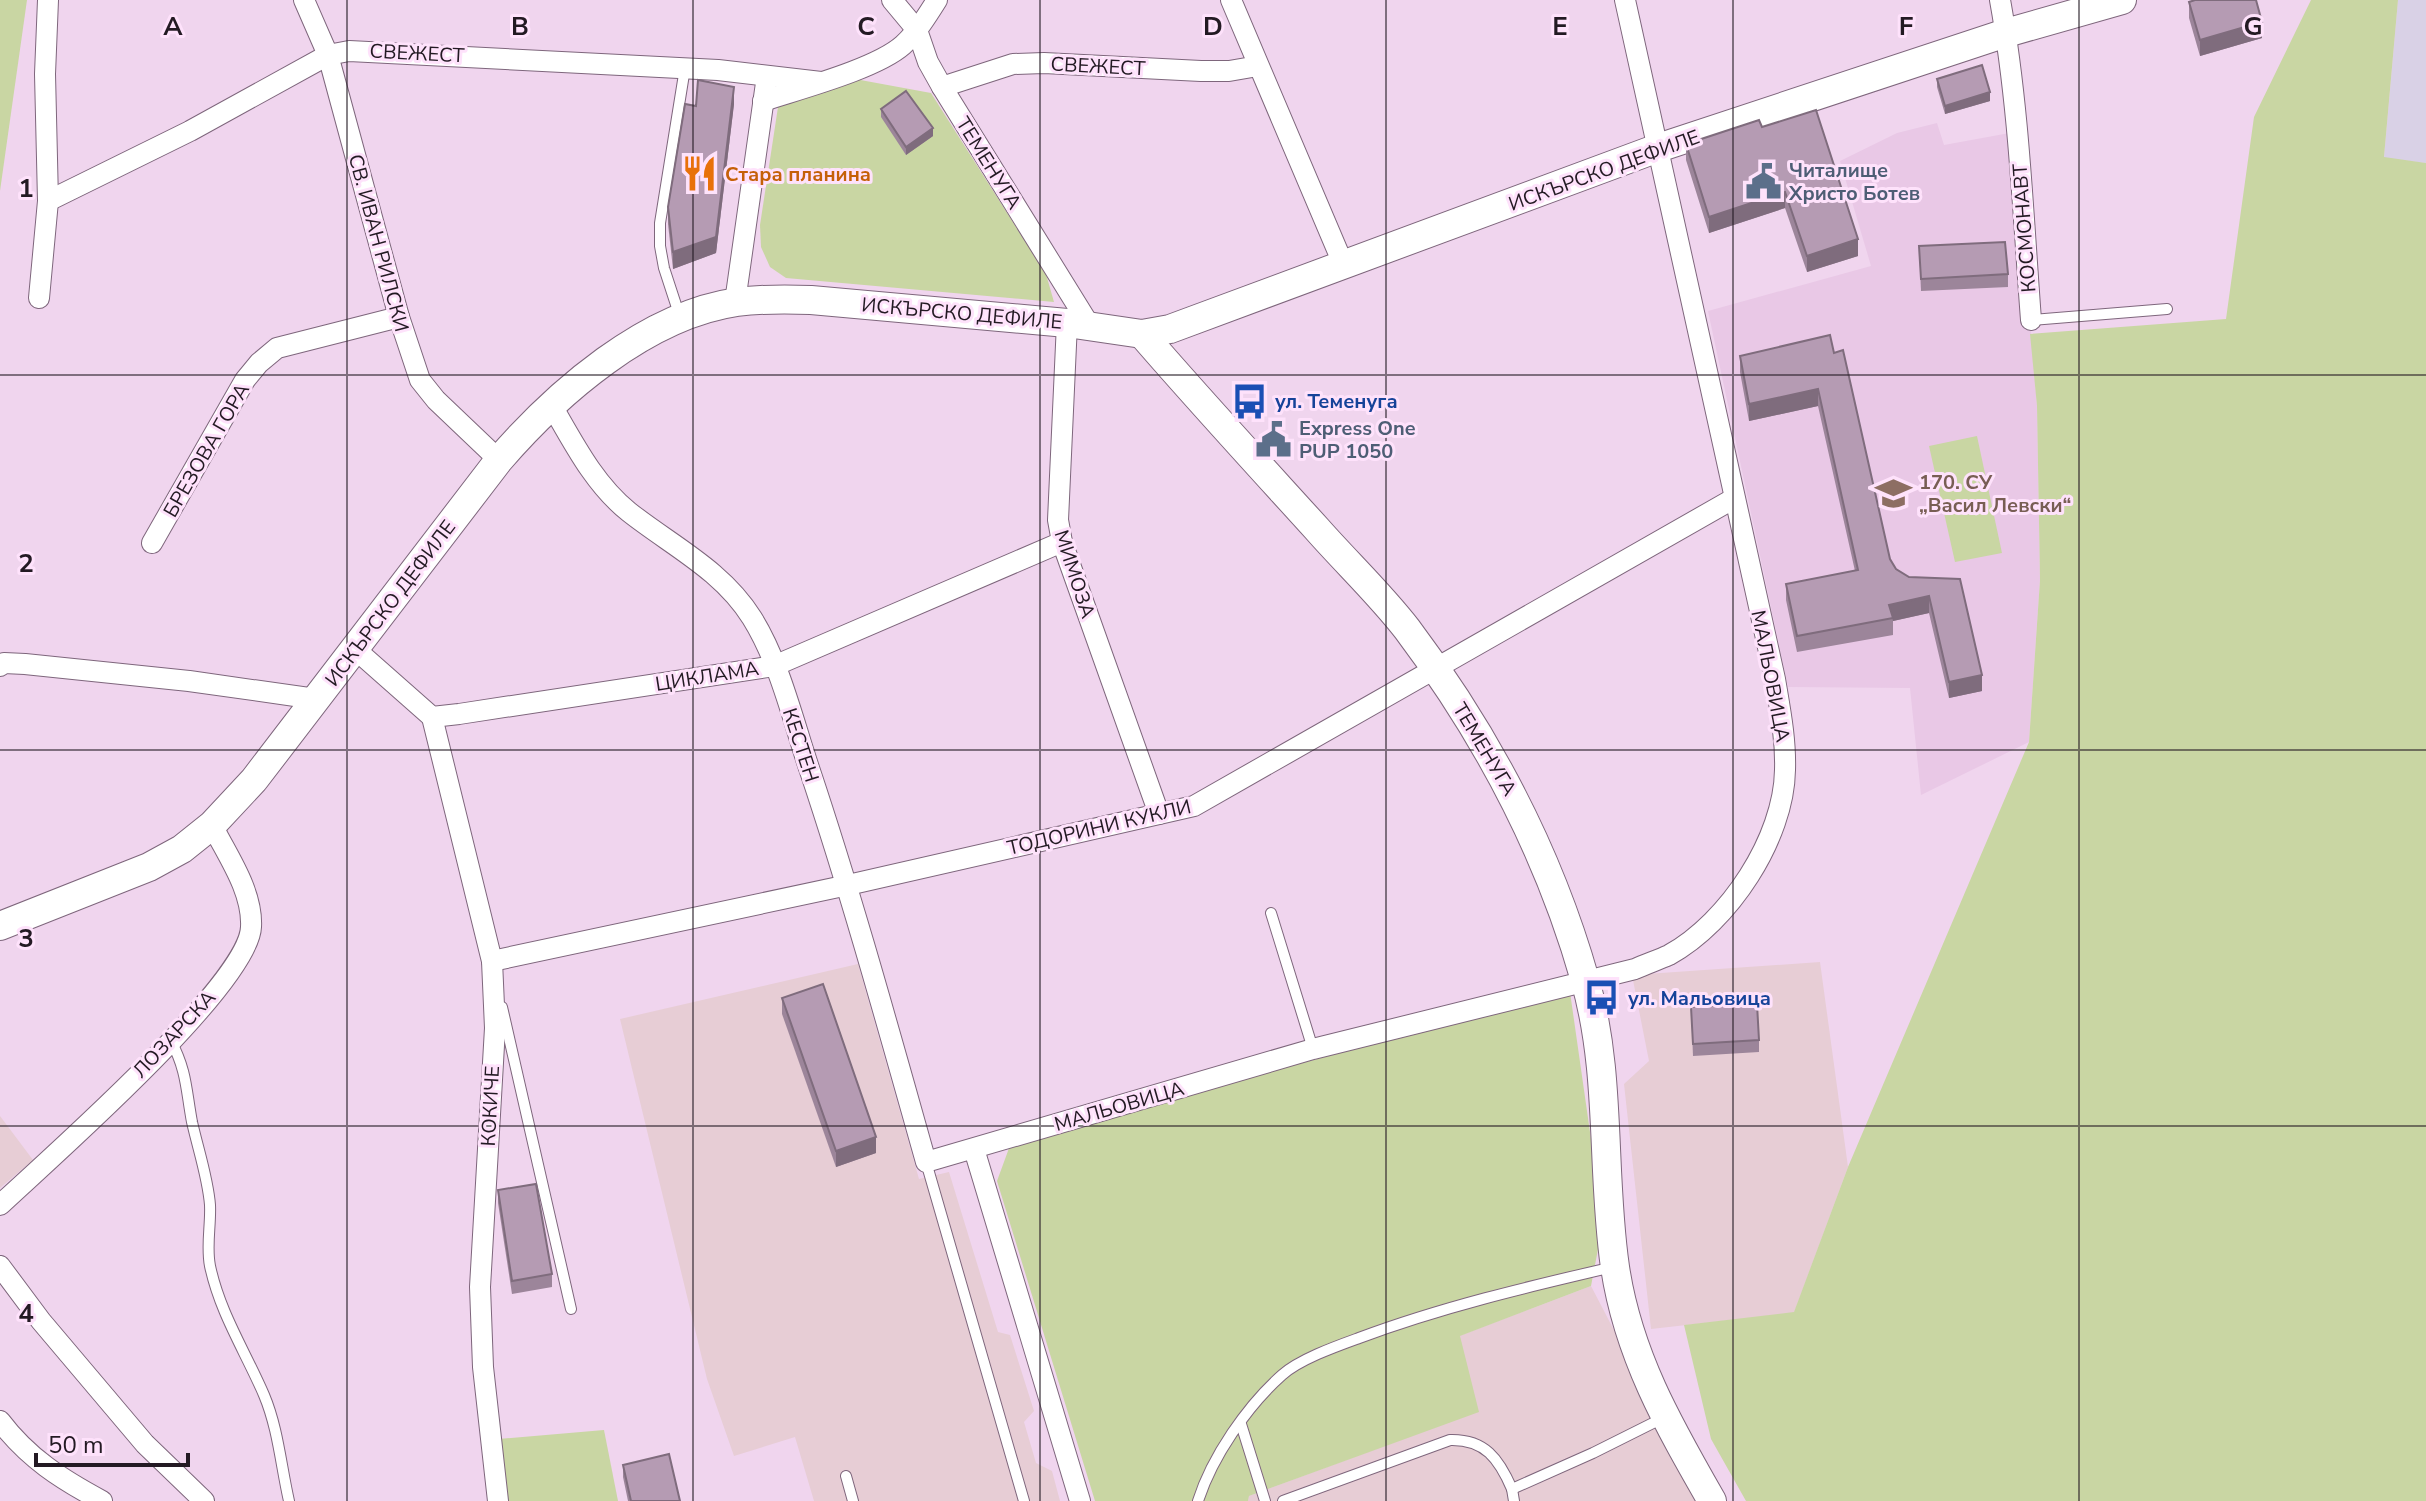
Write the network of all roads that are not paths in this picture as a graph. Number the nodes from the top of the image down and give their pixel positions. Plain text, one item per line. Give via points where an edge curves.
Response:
1 (48, 0) edge
2 (304, 0) edge
3 (892, 0) edge
4 (937, 0) edge
5 (1231, 0) edge
6 (1625, 0) edge
7 (2000, 0) edge
8 (2122, 0) edge
9 (917, 30) junction
10 (2006, 33) junction
11 (328, 55) junction
12 (1258, 66) junction
13 (685, 68) junction
14 (767, 76) junction
15 (821, 82) junction
16 (942, 87) junction
17 (763, 101) junction
18 (1658, 148) junction
19 (48, 201) junction
20 (1344, 266) junction
21 (39, 298) dead end
22 (735, 302) junction
23 (2167, 309) dead end
24 (399, 317) junction
25 (681, 319) junction
26 (2031, 320) joint
27 (1078, 324) junction
28 (1142, 334) junction
29 (551, 404) junction
30 (499, 460) junction
31 (1733, 499) junction
32 (1062, 542) junction
33 (152, 543) dead end
34 (355, 649) junction
35 (0, 666) edge
36 (774, 666) junction
37 (1436, 669) junction
38 (316, 699) junction
39 (432, 717) junction
40 (1159, 814) junction
41 (212, 825) junction
42 (848, 885) junction
43 (1271, 913) dead end
44 (0, 926) edge
45 (492, 961) junction
46 (1585, 980) junction
47 (171, 1041) junction
48 (1313, 1049) junction
49 (974, 1149) junction
50 (926, 1162) junction
51 (0, 1205) edge
52 (0, 1266) edge
53 (1615, 1266) junction
54 (571, 1309) dead end
55 (1665, 1417) junction
56 (0, 1421) edge
57 (1241, 1424) junction
58 (846, 1476) dead end
59 (1512, 1489) junction
60 (196, 1498) edge
61 (102, 1501) edge
62 (289, 1501) edge
63 (498, 1501) edge
64 (853, 1501) edge
65 (1024, 1501) edge
66 (1080, 1501) edge
67 (1198, 1501) edge
68 (1265, 1501) edge
69 (1283, 1501) edge
70 (1514, 1501) edge
71 (1712, 1501) edge

1 - 19 street
2 - 11 street, СВ. ИВАН РИЛСКИ
3 - 9 street, ТЕМЕНУГА
4 - 9 street
5 - 12 street
6 - 18 street, МАЛЬОВИЦА
7 - 10 street, КОСМОНАВТ
8 - 10 main road, ИСКЪРСКО ДЕФИЛЕ
9 - 15 street via 879,60
9 - 16 street, ТЕМЕНУГА
10 - 18 main road, ИСКЪРСКО ДЕФИЛЕ
10 - 26 street, КОСМОНАВТ
11 - 13 street, СВЕЖЕСТ via 374,50
11 - 19 street, СВЕЖЕСТ
11 - 24 street, СВ. ИВАН РИЛСКИ
12 - 16 street, СВЕЖЕСТ via 1201,71 1013,64
12 - 20 street
13 - 14 street, СВЕЖЕСТ
13 - 25 lane via 660,223 664,268
14 - 15 street, СВЕЖЕСТ
14 - 17 street
15 - 17 street
16 - 27 street, ТЕМЕНУГА
17 - 22 street
18 - 20 main road, ИСКЪРСКО ДЕФИЛЕ
18 - 31 street, МАЛЬОВИЦА
19 - 21 street
20 - 28 main road, ИСКЪРСКО ДЕФИЛЕ via 1198,320
22 - 25 main road, ИСКЪРСКО ДЕФИЛЕ
22 - 27 main road, ИСКЪРСКО ДЕФИЛЕ via 811,300
23 - 26 lane, КОСМОНАВТ
24 - 30 street, СВ. ИВАН РИЛСКИ via 420,380
24 - 33 street, БРЕЗОВА ГОРА via 277,348 259,363
25 - 29 main road, ИСКЪРСКО ДЕФИЛЕ via 616,355
27 - 28 main road, ИСКЪРСКО ДЕФИЛЕ
27 - 32 street, МИМОЗА via 1058,520
28 - 37 main road, ТЕМЕНУГА via 1404,625
29 - 30 main road, ИСКЪРСКО ДЕФИЛЕ
29 - 36 street, КЕСТЕН via 599,483 735,593 754,620
30 - 34 main road, ИСКЪРСКО ДЕФИЛЕ
31 - 37 street, ТОДОРИНИ КУКЛИ
31 - 46 street, МАЛЬОВИЦА via 1783,724 1786,772 1777,821 1755,868 1701,930 1670,954 1635,969
32 - 36 street, ЦИКЛАМА
32 - 40 street, МИМОЗА
34 - 38 main road, ИСКЪРСКО ДЕФИЛЕ
34 - 39 street
35 - 38 street via 189,681
36 - 39 street, ЦИКЛАМА
36 - 42 street, КЕСТЕН
37 - 40 street, ТОДОРИНИ КУКЛИ via 1229,788 1194,806
37 - 46 main road, ТЕМЕНУГА via 1518,805
38 - 41 main road, ИСКЪРСКО ДЕФИЛЕ
39 - 45 street, КОКИЧЕ
40 - 42 street, ТОДОРИНИ КУКЛИ
41 - 44 main road, ИСКЪРСКО ДЕФИЛЕ via 149,867
41 - 47 street, ЛОЗАРСКА via 243,888 251,927 248,944
42 - 45 street, ТОДОРИНИ КУКЛИ
42 - 50 street, КЕСТЕН
43 - 48 lane
45 - 54 lane
45 - 63 street, КОКИЧЕ via 495,1028 480,1287
46 - 48 street, МАЛЬОВИЦА
46 - 53 main road, ТЕМЕНУГА via 1599,1040
47 - 51 street, ЛОЗАРСКА
47 - 62 lane via 188,1086 210,1204 209,1262 218,1299 265,1397
48 - 49 street, МАЛЬОВИЦА
49 - 50 street, МАЛЬОВИЦА
49 - 66 street
50 - 65 lane
52 - 60 street via 41,1321
53 - 55 main road, ТЕМЕНУГА via 1627,1324
53 - 57 lane via 1475,1300 1344,1344 1284,1373
55 - 59 lane
55 - 71 main road, ТЕМЕНУГА
56 - 61 street via 57,1477
57 - 67 lane via 1218,1453
57 - 68 lane
58 - 64 lane
59 - 69 lane via 1502,1466 1468,1439 1450,1440
59 - 70 lane

